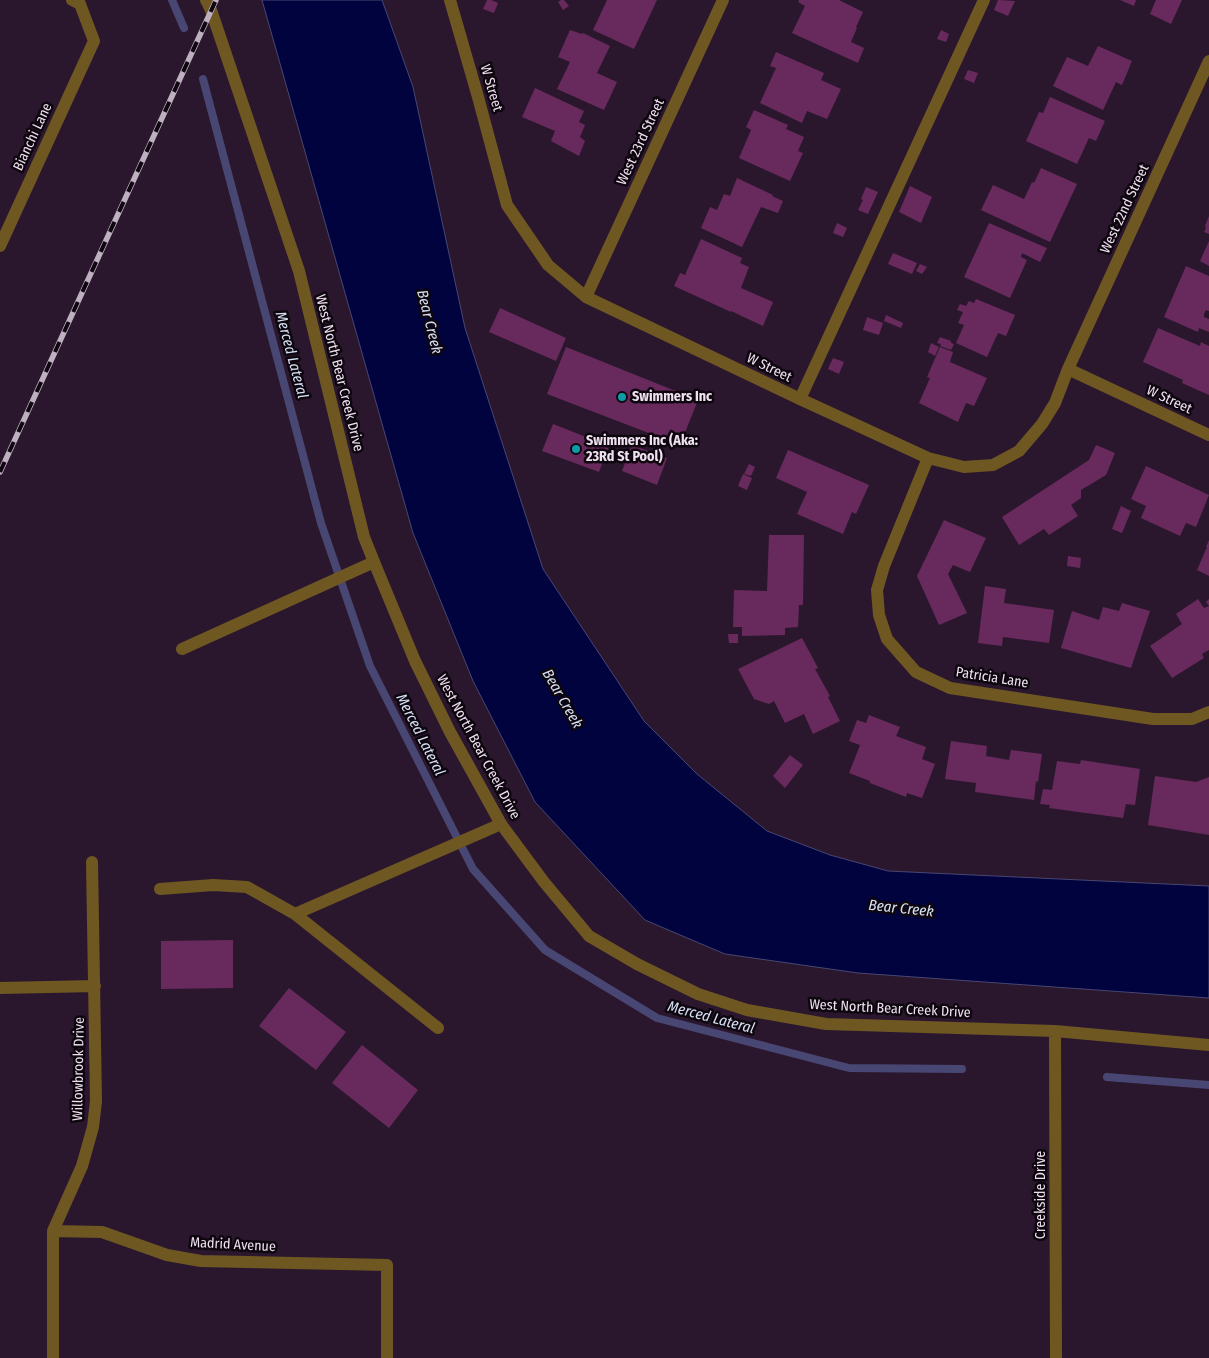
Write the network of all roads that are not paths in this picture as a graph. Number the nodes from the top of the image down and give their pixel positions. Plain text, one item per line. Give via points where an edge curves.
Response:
1 (72, 0) edge
2 (206, 0) edge
3 (450, 0) edge
4 (723, 0) edge
5 (984, 0) edge
6 (1209, 61) edge
7 (0, 246) edge
8 (586, 297) junction
9 (1068, 369) junction
10 (800, 399) junction
11 (1209, 435) edge
12 (928, 458) junction
13 (374, 562) junction
14 (182, 649) dead end
15 (1209, 712) edge
16 (501, 824) junction
17 (92, 862) dead end
18 (160, 888) dead end
19 (296, 914) junction
20 (95, 986) junction
21 (0, 988) edge
22 (438, 1028) dead end
23 (1055, 1031) junction
24 (1209, 1045) edge
25 (53, 1231) junction
26 (53, 1358) edge
27 (387, 1358) edge
28 (1056, 1358) edge

1 - 7 street, Bianchi Lane via 80,4 94,41
2 - 13 street, West North Bear Creek Drive via 299,271 364,537
3 - 8 street, W Street via 507,205 548,265
4 - 8 street, West 23rd Street
5 - 10 street
6 - 9 street, West 22nd Street
8 - 10 street, W Street
9 - 11 street, W Street
9 - 12 street, W Street via 1055,403 1019,451 993,465 964,467
10 - 12 street, W Street
12 - 15 street, Patricia Lane via 877,590 879,616 887,639 916,672 950,688 1153,719 1192,719
13 - 14 street
13 - 16 street, West North Bear Creek Drive via 415,661
16 - 19 street
16 - 23 street, West North Bear Creek Drive via 589,936 698,994 747,1010 826,1024
17 - 20 street, Willowbrook Drive
18 - 19 street via 247,887
19 - 22 street
20 - 21 street
20 - 25 street, Willowbrook Drive via 96,1101 93,1127 82,1166
23 - 24 street, West North Bear Creek Drive
23 - 28 street, Creekside Drive
25 - 26 street, Willowbrook Drive
25 - 27 street, Madrid Avenue via 102,1232 167,1255 202,1261 386,1265

